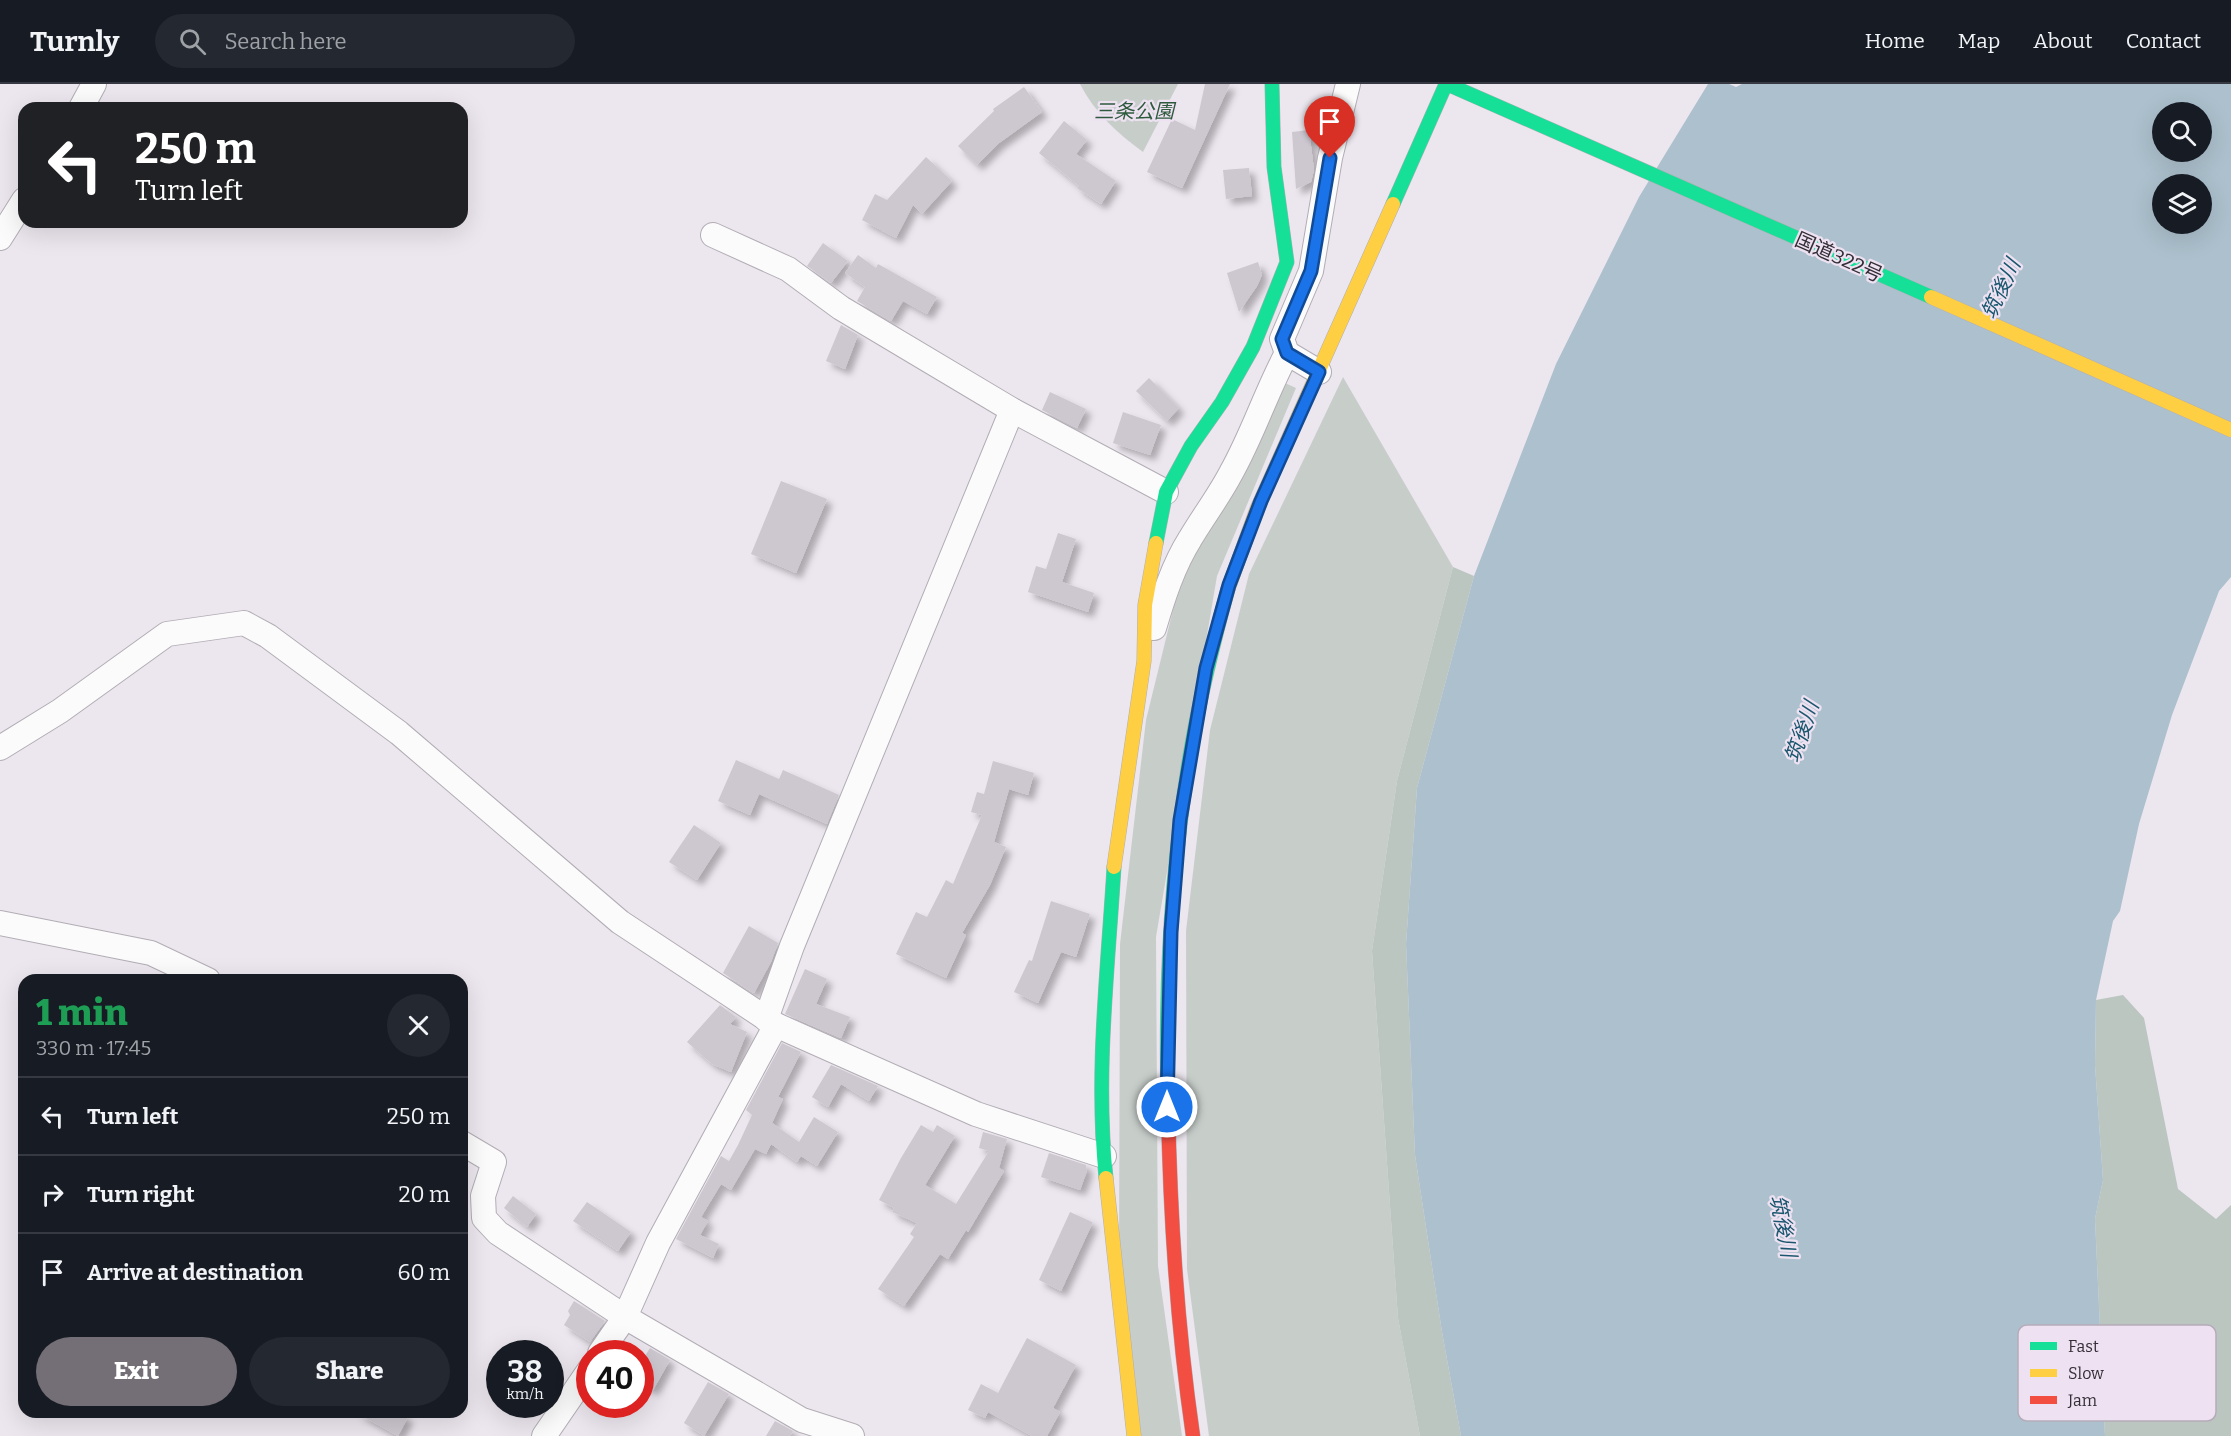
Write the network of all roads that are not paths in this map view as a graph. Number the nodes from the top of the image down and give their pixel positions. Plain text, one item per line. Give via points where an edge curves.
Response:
1 (94, 84) edge
2 (1272, 84) edge
3 (1446, 84) edge
4 (1344, 86) edge
5 (84, 102) edge
6 (18, 210) edge
7 (713, 235) dead end
8 (0, 238) edge
9 (1287, 353) junction
10 (1319, 372) junction
11 (1012, 410) junction
12 (2231, 430) edge
13 (1166, 492) junction
14 (1144, 661) junction
15 (0, 748) edge
16 (0, 923) edge
17 (195, 974) edge
18 (771, 1022) junction
19 (468, 1147) edge
20 (1104, 1156) junction
21 (625, 1317) junction
22 (609, 1340) edge
23 (576, 1389) edge
24 (544, 1436) edge
25 (852, 1436) edge
26 (1134, 1436) edge
27 (1193, 1436) edge

1 - 5 street
2 - 13 main road via 1274,167 1287,262 1253,347
3 - 10 main road
3 - 12 main road, 国道322号
4 - 9 street via 1311,271 1282,339
6 - 8 street
7 - 11 street via 788,269 841,308
9 - 10 street
9 - 14 street via 1231,475 1188,541 1162,599
10 - 27 main road via 1261,501 1229,585 1206,668 1180,820 1171,932 1167,1130 1175,1269
11 - 13 street
11 - 18 street via 792,946
13 - 14 main road via 1145,605
14 - 20 main road via 1114,863 1103,1056
15 - 18 street via 60,711 167,634 244,623 268,636 399,733 620,922
16 - 17 street via 151,953
18 - 20 street via 976,1114
18 - 21 street
19 - 21 street via 494,1162 483,1196 484,1218 498,1233
20 - 26 main road
21 - 22 street
21 - 25 street via 802,1420
23 - 24 street

